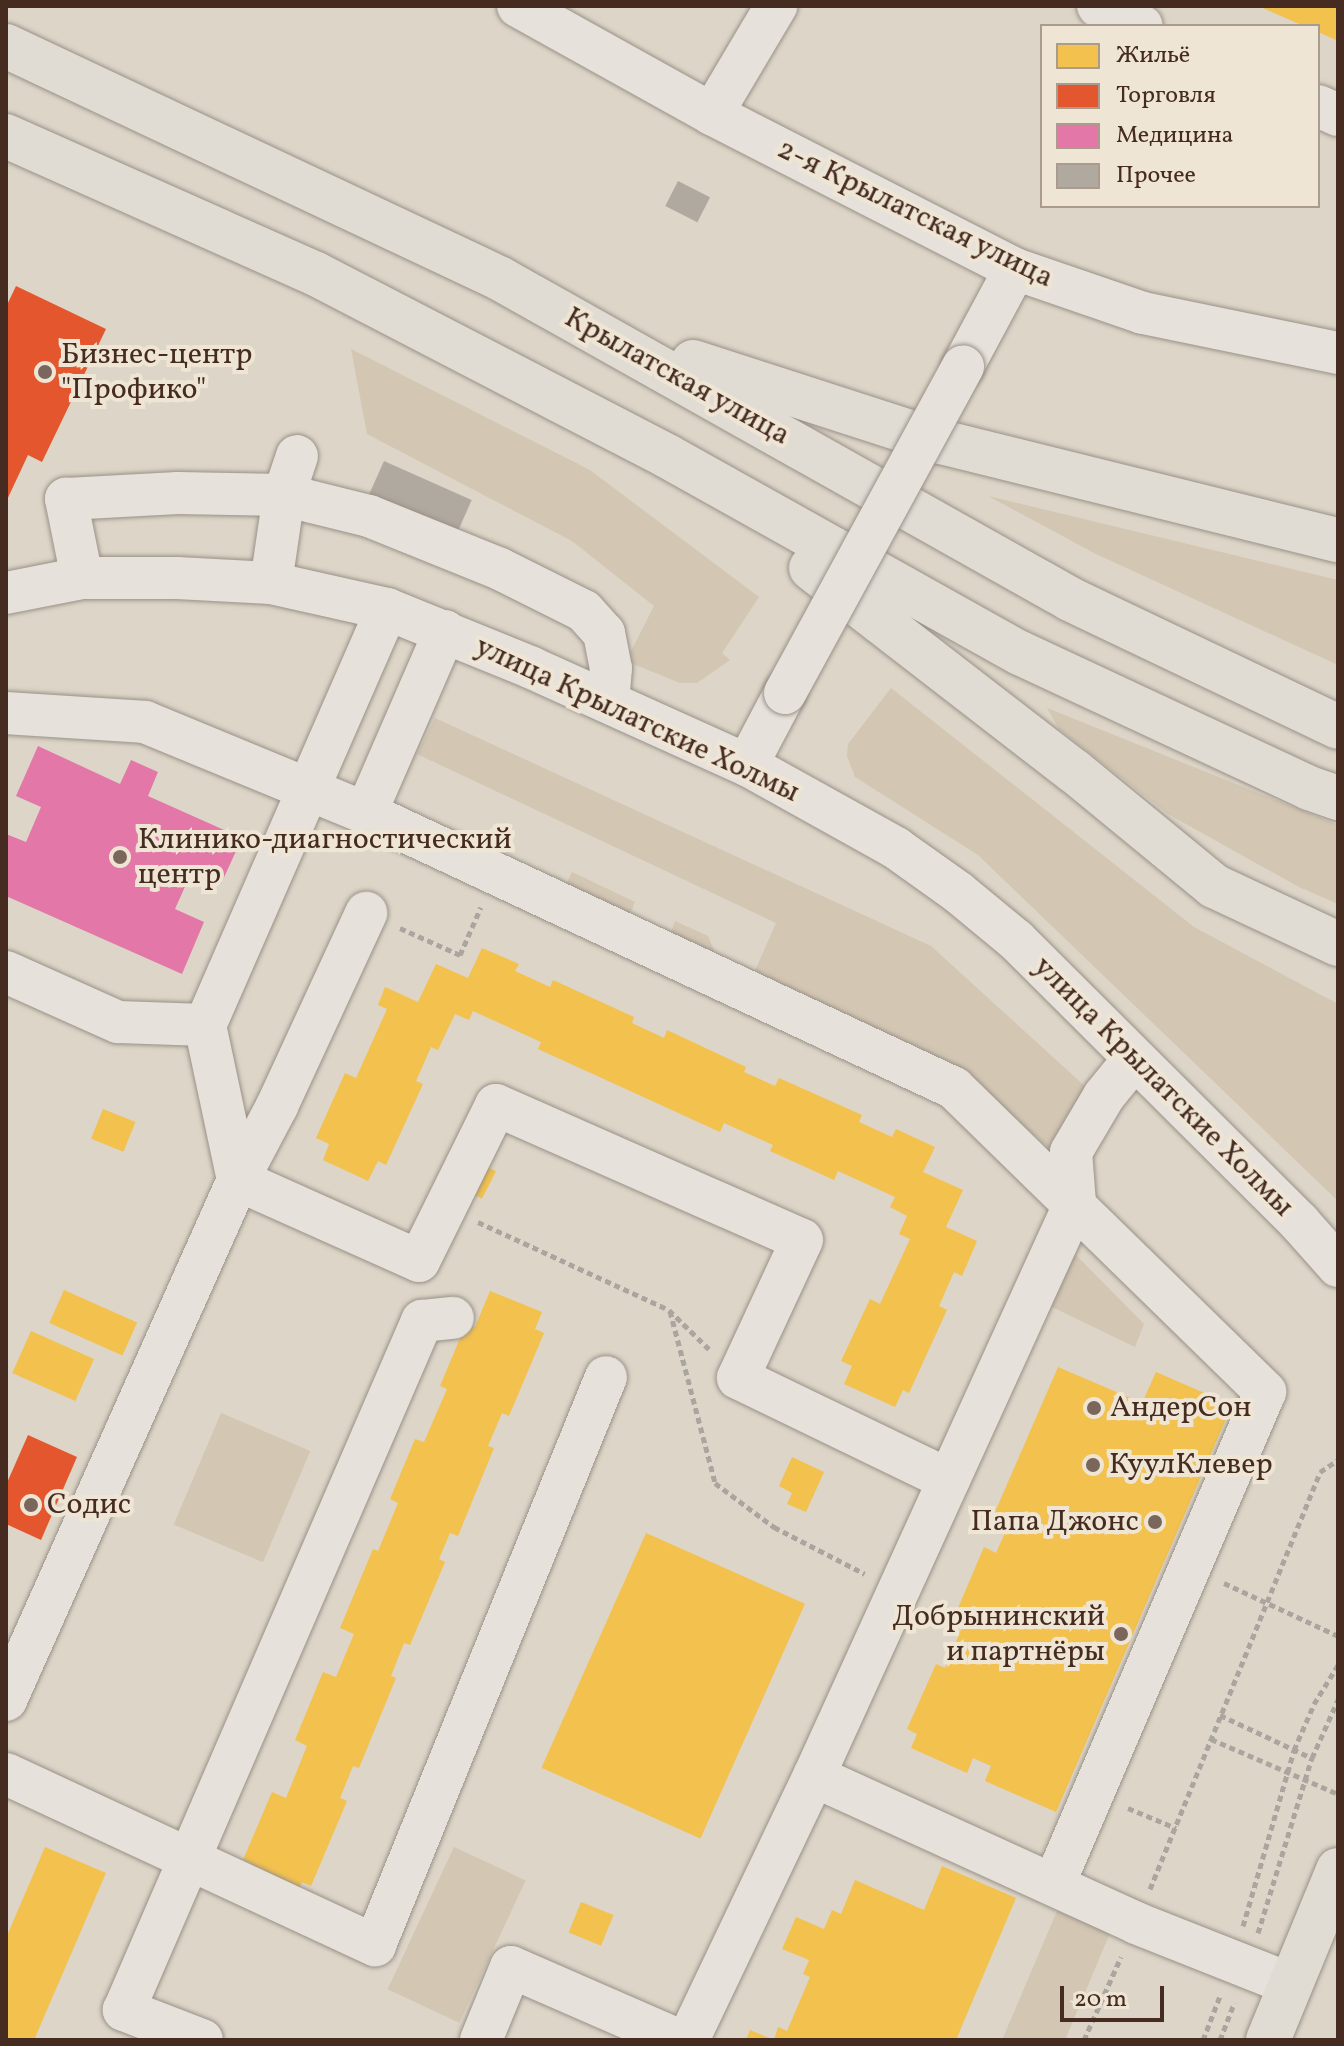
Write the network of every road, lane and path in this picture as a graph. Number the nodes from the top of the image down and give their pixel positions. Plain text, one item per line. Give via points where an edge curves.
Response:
1 (518, 6) edge
2 (776, 6) edge
3 (1098, 6) edge
4 (1138, 24) edge
5 (6, 46) edge
6 (712, 114) junction
7 (6, 136) edge
8 (1015, 269) junction
9 (499, 278) junction
10 (1338, 353) edge
11 (297, 456) dead end
12 (667, 456) junction
13 (284, 495) junction
14 (1338, 540) edge
15 (82, 578) junction
16 (271, 583) junction
17 (6, 593) edge
18 (387, 609) junction
19 (445, 631) junction
20 (608, 702) junction
21 (6, 713) edge
22 (1338, 727) edge
23 (747, 765) junction
24 (309, 787) junction
25 (1338, 798) edge
26 (366, 813) junction
27 (496, 874) junction
28 (366, 913) joint
29 (1333, 943) edge
30 (6, 972) edge
31 (205, 1025) junction
32 (1134, 1059) junction
33 (238, 1180) junction
34 (1075, 1203) junction
35 (1299, 1222) junction
36 (468, 1233) dead end
37 (1338, 1252) edge
38 (1338, 1266) edge
39 (669, 1310) junction
40 (453, 1318) dead end
41 (606, 1377) dead end
42 (738, 1378) junction
43 (1338, 1460) edge
44 (949, 1480) junction
45 (1190, 1568) junction
46 (898, 1592) junction
47 (1267, 1602) junction
48 (1338, 1636) edge
49 (1338, 1665) edge
50 (6, 1700) edge
51 (1338, 1700) edge
52 (1220, 1715) junction
53 (1211, 1739) junction
54 (1294, 1750) junction
55 (1312, 1758) junction
56 (6, 1774) edge
57 (814, 1776) junction
58 (1093, 1794) junction
59 (1338, 1794) edge
60 (1176, 1828) junction
61 (187, 1858) junction
62 (1338, 1870) edge
63 (1054, 1884) junction
64 (1136, 1923) junction
65 (1239, 1966) junction
66 (1290, 1984) junction
67 (202, 2040) edge
68 (481, 2040) edge
69 (678, 2040) edge
70 (688, 2040) edge
71 (1084, 2040) edge
72 (1203, 2040) edge
73 (1220, 2040) edge
74 (1268, 2040) edge

1 - 6 street, 2-я Крылатская улица
2 - 6 street
3 - 4 street
5 - 9 main road, Крылатская улица
6 - 8 street, 2-я Крылатская улица
7 - 12 main road via 316,274
8 - 10 street, 2-я Крылатская улица via 1143,313
8 - 23 street, bridge
9 - 14 main road via 715,371 941,442
9 - 22 main road, Крылатская улица via 1070,599
11 - 13 street
12 - 25 main road via 1020,653
12 - 29 main road via 1214,886
13 - 15 street via 66,499
13 - 16 street
13 - 20 street via 369,516 500,569 584,611 604,633 611,668
15 - 16 street, улица Крылатские Холмы
15 - 17 street, улица Крылатские Холмы
16 - 18 street, улица Крылатские Холмы
18 - 19 street, улица Крылатские Холмы
18 - 24 street
19 - 20 street, улица Крылатские Холмы
19 - 26 street
20 - 23 street, улица Крылатские Холмы
21 - 24 street via 145,722
23 - 32 street, улица Крылатские Холмы via 896,848 959,893 1016,940
24 - 26 street
24 - 31 street
26 - 27 street
27 - 28 path via 460,955
27 - 34 street via 954,1088
28 - 33 street
30 - 31 street via 118,1022
31 - 33 street
32 - 34 street via 1104,1096 1071,1152
32 - 35 street, улица Крылатские Холмы
33 - 42 street via 419,1261 496,1105 802,1240
33 - 50 street
34 - 44 street
34 - 45 street via 1265,1392
35 - 37 street
35 - 38 street, улица Крылатские Холмы
36 - 39 path via 477,1222
39 - 42 path
39 - 46 path via 715,1483 774,1527
40 - 61 street via 422,1321
41 - 61 street via 375,1945
42 - 44 street
43 - 47 path via 1320,1472
44 - 46 street
45 - 47 path
45 - 58 street
46 - 57 street
47 - 48 path
47 - 52 path
49 - 54 path
51 - 55 path
52 - 53 path
52 - 54 path
53 - 59 path, bridge
53 - 60 path
54 - 55 path
54 - 65 path
55 - 65 path
56 - 61 street
57 - 63 street
57 - 70 street
58 - 60 path
58 - 63 street
60 - 64 path
61 - 67 street via 124,2010
62 - 66 main road
63 - 64 street
64 - 65 street
64 - 71 path
65 - 66 street
65 - 72 path
65 - 73 path
66 - 74 main road
68 - 69 street via 511,1967

